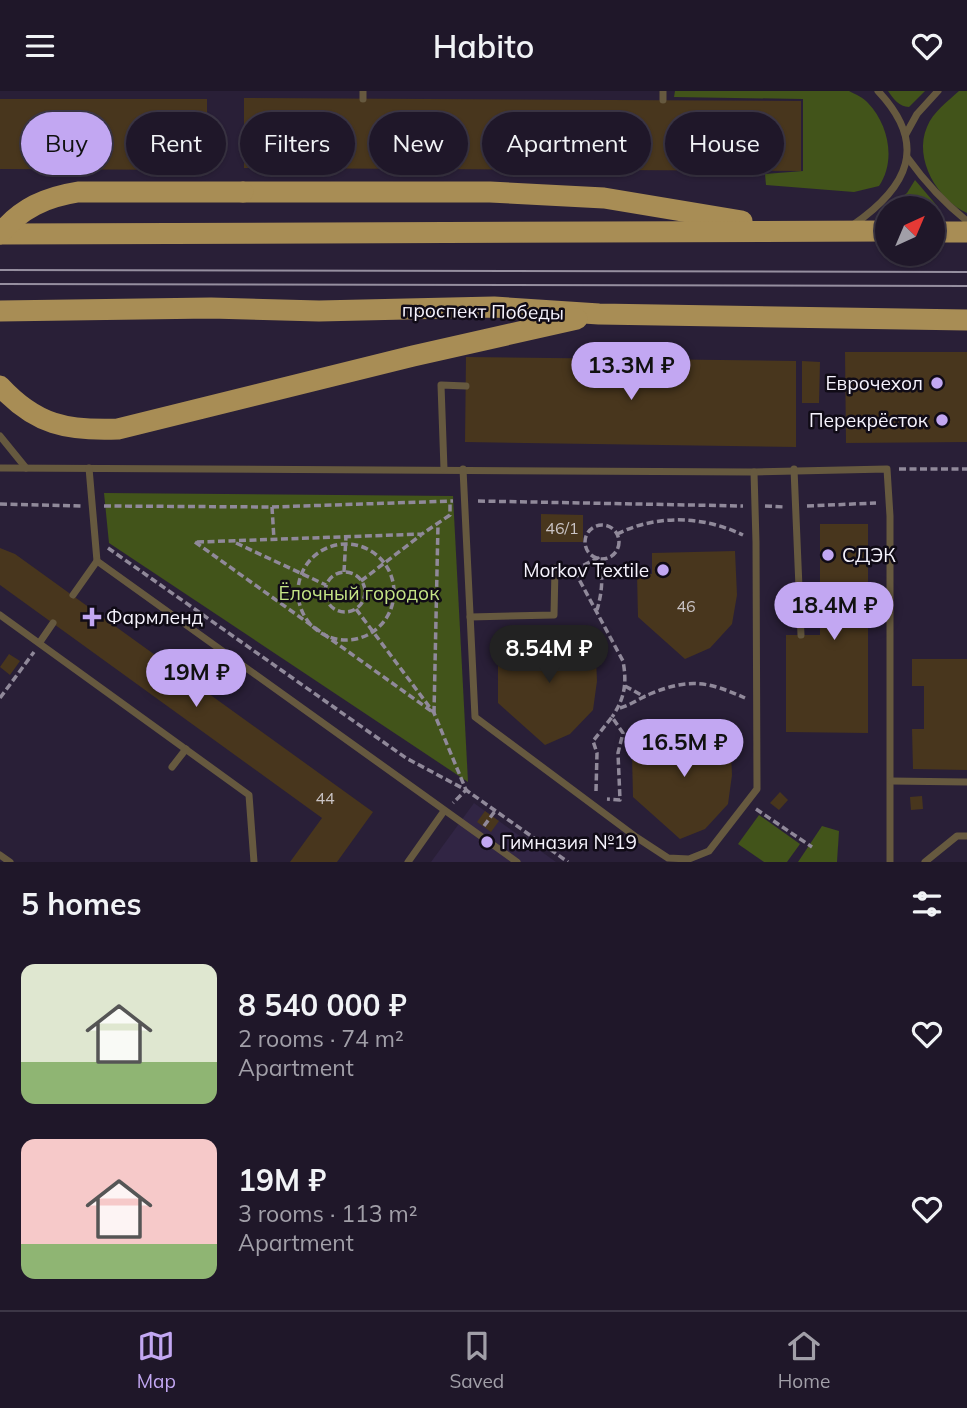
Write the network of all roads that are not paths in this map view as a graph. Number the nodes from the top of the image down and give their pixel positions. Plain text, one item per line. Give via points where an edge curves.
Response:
1 (663, 91) edge
2 (878, 91) edge
3 (938, 91) edge
4 (663, 100) dead end
5 (906, 134) junction
6 (907, 157) junction
7 (967, 221) edge
8 (802, 231) junction
9 (843, 231) junction
10 (875, 231) edge
11 (945, 232) edge
12 (967, 232) edge
13 (0, 234) edge
14 (0, 311) edge
15 (599, 314) junction
16 (967, 320) edge
17 (0, 386) edge
18 (466, 386) dead end
19 (0, 436) edge
20 (0, 468) edge
21 (26, 468) junction
22 (89, 468) junction
23 (444, 469) junction
24 (463, 469) junction
25 (794, 469) junction
26 (754, 472) junction
27 (97, 561) junction
28 (555, 568) road end
29 (73, 595) dead end
30 (0, 615) edge
31 (470, 617) junction
32 (53, 623) dead end
33 (800, 635) dead end
34 (40, 642) junction
35 (186, 749) junction
36 (172, 767) dead end
37 (891, 781) junction
38 (967, 782) edge
39 (444, 811) junction
40 (967, 836) edge
41 (0, 855) edge
42 (10, 862) edge
43 (254, 862) edge
44 (408, 862) edge
45 (517, 862) edge
46 (890, 862) edge
47 (925, 862) edge

1 - 4 lane
2 - 5 lane
3 - 5 lane
5 - 6 lane
6 - 7 lane via 926,184
6 - 9 lane via 891,194
8 - 9 main road
8 - 13 main road
8 - 13 main road, bridge via 604,198 490,193 78,192 54,196 20,213
9 - 10 main road
11 - 12 main road
14 - 15 main road, проспект Победы via 494,307
15 - 16 main road, проспект Победы
15 - 17 main road via 118,429 61,426 34,414
18 - 23 lane via 441,385
19 - 21 lane
20 - 21 lane
21 - 22 lane
22 - 23 lane
22 - 27 lane
23 - 24 lane
24 - 26 lane
24 - 31 lane
25 - 26 lane
25 - 33 lane
25 - 37 lane via 887,469
26 - 31 lane via 757,789 709,851 689,859 668,858 475,717
27 - 29 lane
27 - 39 lane
28 - 31 lane via 554,615
30 - 34 lane
32 - 34 lane
34 - 35 lane
35 - 36 lane
35 - 43 lane via 249,795
37 - 38 lane
37 - 46 lane
39 - 44 lane
39 - 45 lane
40 - 47 lane via 957,836
41 - 42 lane

